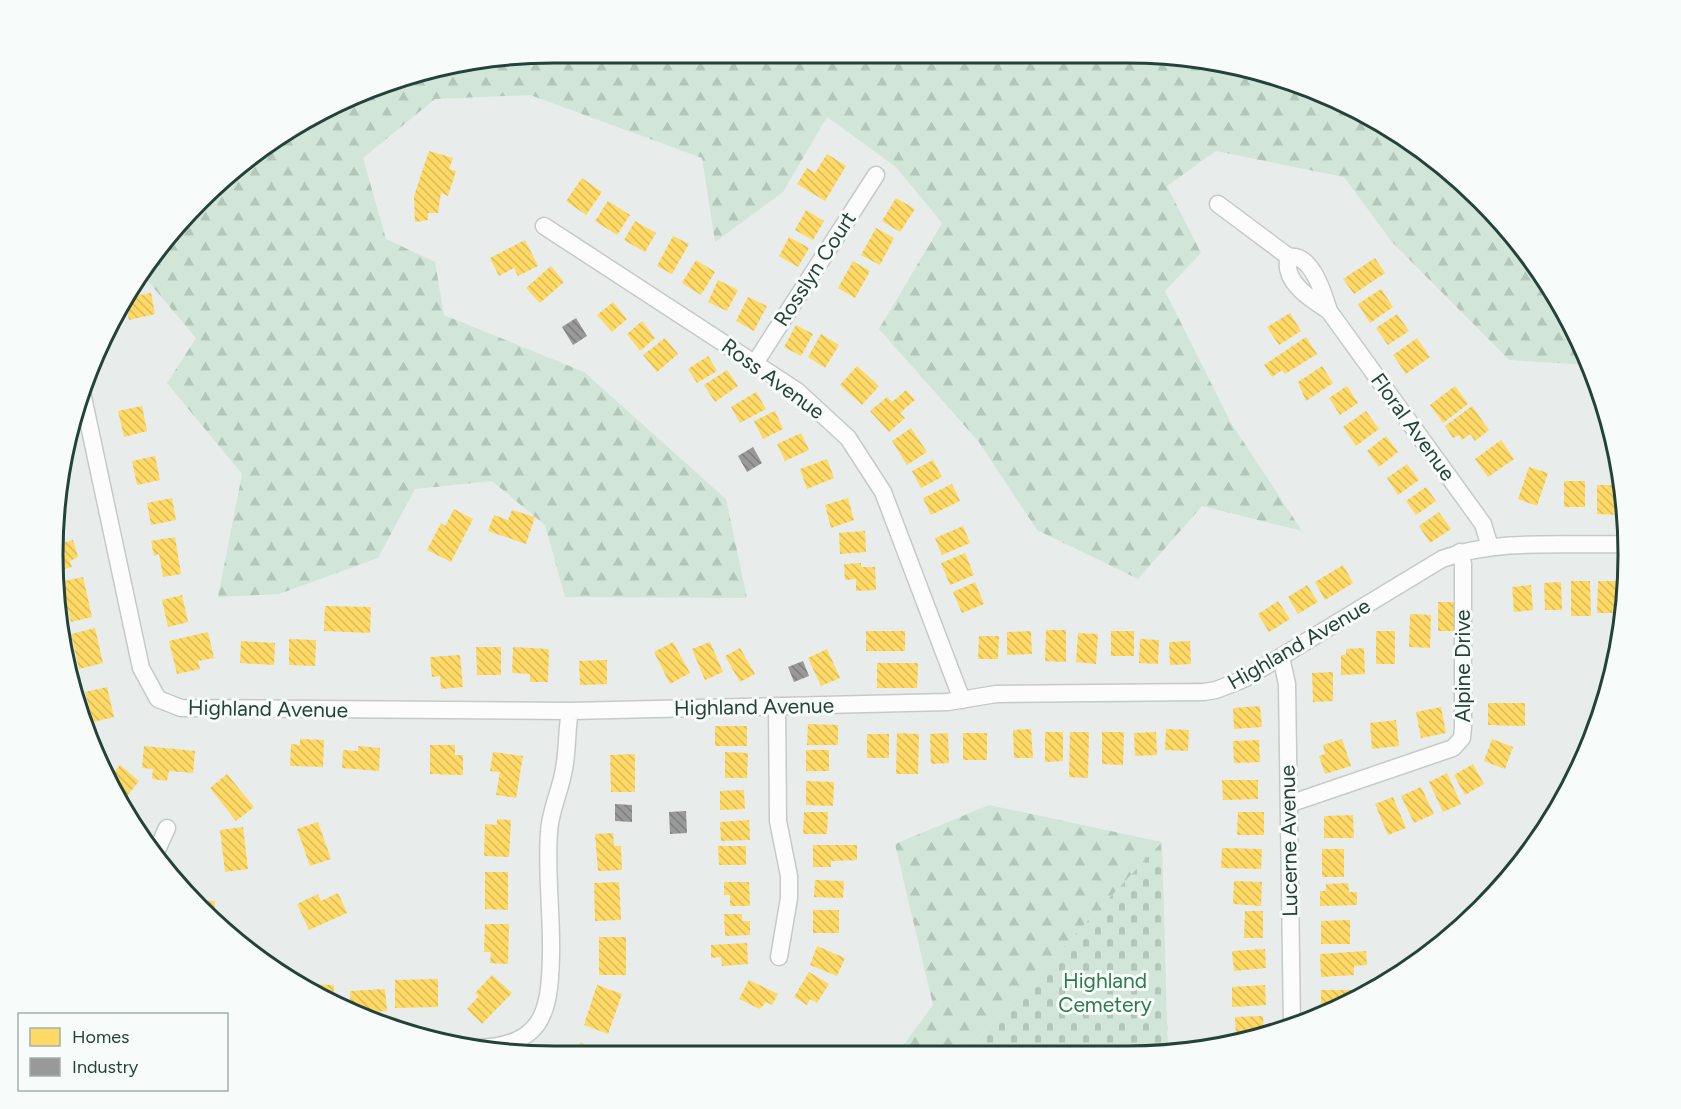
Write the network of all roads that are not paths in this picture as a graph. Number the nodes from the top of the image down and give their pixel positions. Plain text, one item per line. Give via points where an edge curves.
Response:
1 (876, 175) dead end
2 (1218, 204) dead end
3 (544, 226) dead end
4 (755, 363) junction
5 (85, 409) edge
6 (1618, 544) edge
7 (1490, 547) junction
8 (1460, 552) junction
9 (1281, 657) junction
10 (962, 700) junction
11 (777, 706) junction
12 (570, 711) junction
13 (1289, 804) junction
14 (167, 828) dead end
15 (158, 845) edge
16 (779, 957) dead end
17 (1292, 1017) edge
18 (506, 1043) edge

1 - 4 street, Rosslyn Court
2 - 7 street, Floral Avenue via 1289,256 1302,260 1320,281 1329,311 1483,524
3 - 4 street, Ross Avenue
4 - 10 street, Ross Avenue via 825,414 864,459 903,538
5 - 12 street, Highland Avenue via 141,668 159,699 181,708
6 - 7 street, Highland Avenue
7 - 8 street, Highland Avenue
8 - 9 street, Highland Avenue via 1442,559
8 - 13 street, Alpine Drive via 1462,738 1454,748
9 - 10 street, Highland Avenue via 1244,680 1216,690 996,694
9 - 13 street, Lucerne Avenue via 1287,684
10 - 11 street, Highland Avenue
11 - 12 street, Highland Avenue
11 - 16 street via 778,821 789,876
12 - 18 street via 565,735 566,762 549,832 550,994 536,1026 525,1036
13 - 17 street, Lucerne Avenue
14 - 15 street

